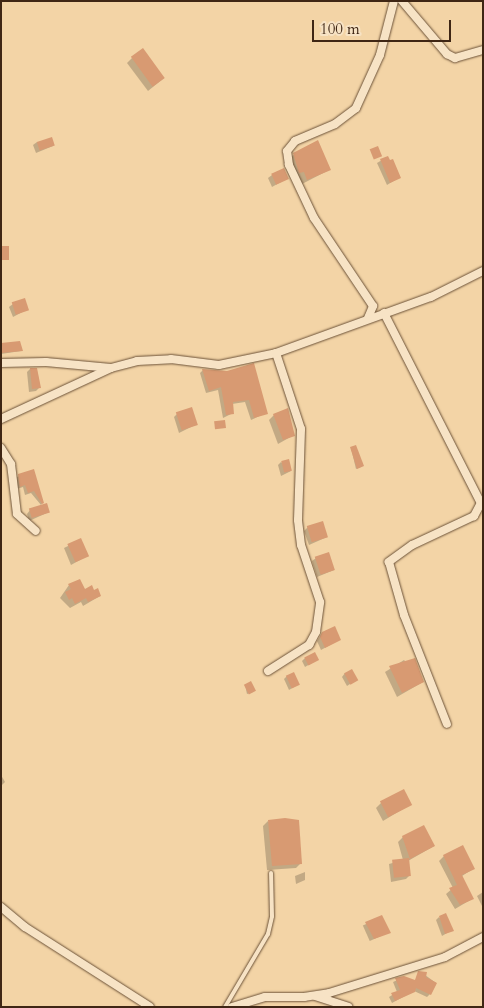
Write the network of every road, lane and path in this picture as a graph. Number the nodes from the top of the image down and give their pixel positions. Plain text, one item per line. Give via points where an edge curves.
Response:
1 (394, 1) edge
2 (402, 1) edge
3 (483, 50) edge
4 (483, 271) edge
5 (384, 313) junction
6 (368, 318) junction
7 (276, 353) junction
8 (1, 363) edge
9 (111, 368) junction
10 (1, 419) edge
11 (1, 448) edge
12 (36, 531) dead end
13 (268, 671) dead end
14 (448, 724) dead end
15 (271, 873) dead end
16 (1, 907) edge
17 (483, 937) edge
18 (315, 996) junction
19 (150, 1007) edge
20 (225, 1007) edge
21 (232, 1007) edge
22 (348, 1007) edge

1 - 6 street via 380,56 356,108 335,124 295,140 287,151 289,165 314,218 373,306
2 - 3 street via 447,54 455,58 464,57
4 - 5 street via 431,297
5 - 6 street
5 - 14 street via 481,503 474,516 412,545 389,562 404,615
6 - 7 street
7 - 9 street via 229,364 163,360 137,361
7 - 13 street via 300,429 298,520 301,545 320,602 316,632 309,645
8 - 9 street via 46,362
9 - 10 street
11 - 12 street via 11,464 17,514
15 - 20 lane via 272,916 268,934
16 - 19 street via 25,927
17 - 18 street via 445,957
18 - 21 street via 265,997
18 - 22 street

